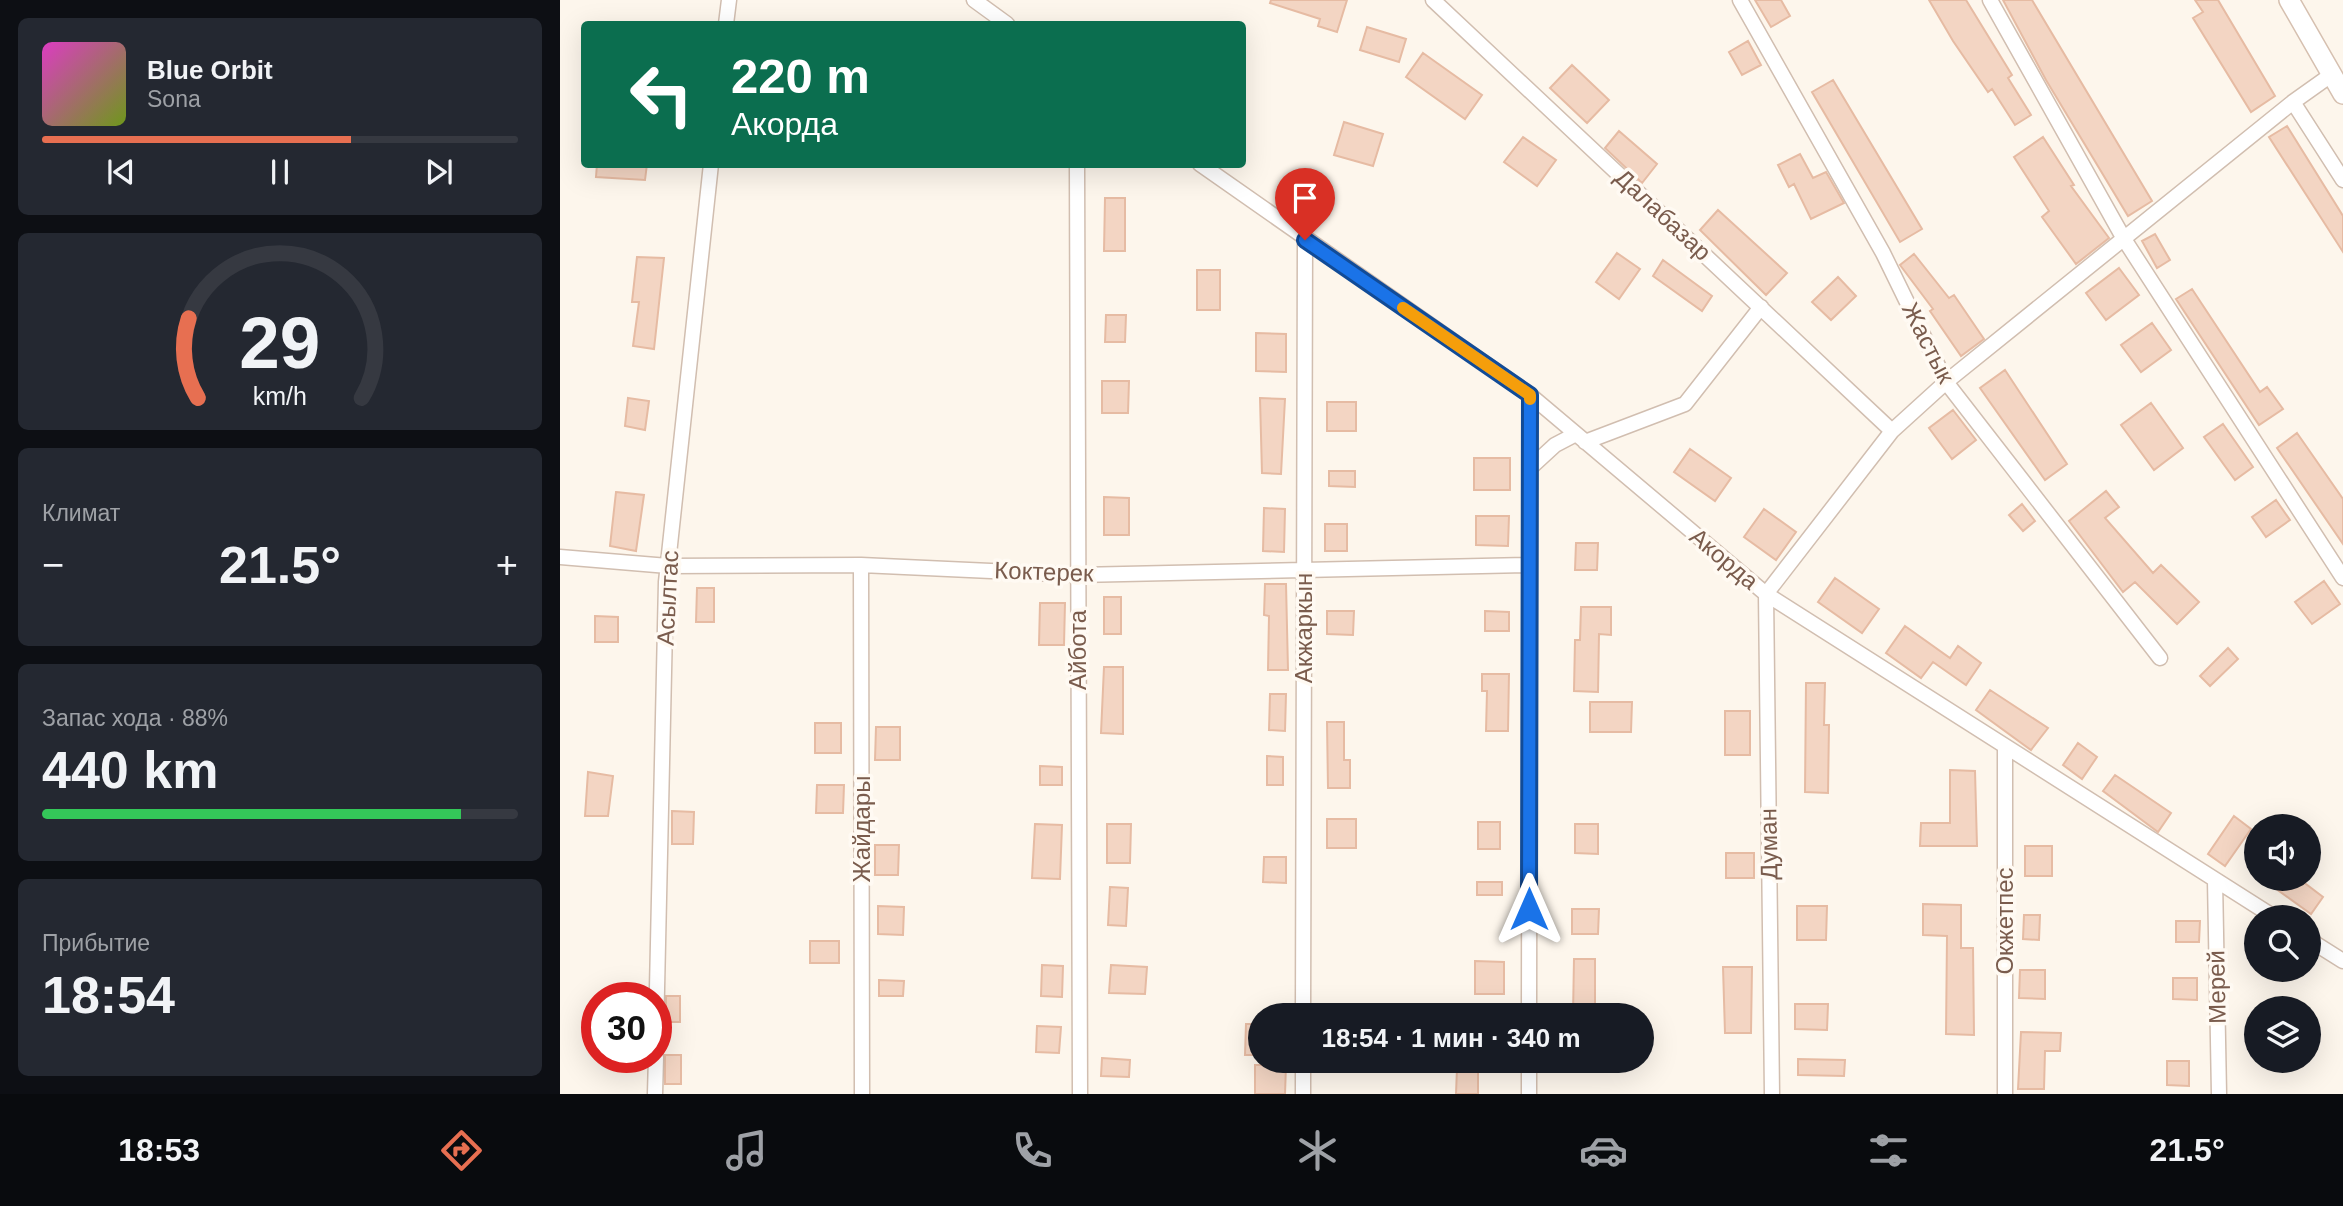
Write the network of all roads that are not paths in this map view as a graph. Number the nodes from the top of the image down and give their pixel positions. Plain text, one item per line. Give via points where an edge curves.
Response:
1 (729, 0) edge
2 (974, 0) edge
3 (1434, 0) edge
4 (1740, 0) edge
5 (1990, 0) edge
6 (2289, 0) edge
7 (726, 21) edge
8 (1003, 21) edge
9 (2331, 75) junction
10 (2343, 94) edge
11 (2293, 102) junction
12 (711, 168) edge
13 (1077, 168) edge
14 (1206, 168) edge
15 (2343, 180) edge
16 (2124, 239) junction
17 (1305, 240) junction
18 (1760, 307) junction
19 (1946, 382) junction
20 (1530, 395) junction
21 (1892, 431) junction
22 (1581, 438) junction
23 (1530, 468) junction
24 (560, 556) edge
25 (861, 565) junction
26 (1530, 565) junction
27 (668, 566) junction
28 (1304, 570) junction
29 (1078, 575) junction
30 (2343, 578) edge
31 (1766, 594) junction
32 (2160, 658) dead end
33 (2005, 748) junction
34 (2215, 880) junction
35 (2255, 905) edge
36 (2321, 947) edge
37 (2343, 961) edge
38 (657, 982) edge
39 (1303, 1003) edge
40 (1529, 1003) edge
41 (656, 1073) edge
42 (1303, 1073) edge
43 (1529, 1073) edge
44 (655, 1094) edge
45 (862, 1094) edge
46 (1080, 1094) edge
47 (1303, 1094) edge
48 (1529, 1094) edge
49 (1772, 1094) edge
50 (2005, 1094) edge
51 (2219, 1094) edge

1 - 7 street
2 - 8 street
3 - 18 street, Далабазар
4 - 19 street, Жастык via 1883,253
5 - 16 street
6 - 9 main road
9 - 10 main road
9 - 11 street
11 - 15 street
11 - 16 street
12 - 27 street, Асылтас
13 - 29 street, Айбота
14 - 17 street, Акорда
16 - 19 street
16 - 30 street
17 - 20 street, Акорда
17 - 28 street, Акжаркын
18 - 21 street, Далабазар
18 - 22 street via 1685,404
19 - 21 street
19 - 32 street, Жастык
20 - 22 street, Акорда
20 - 23 street
21 - 31 street
22 - 23 street via 1555,445
22 - 31 street, Акорда
23 - 26 street
24 - 27 street, Коктерек
25 - 27 street, Коктерек
25 - 29 street, Коктерек
25 - 45 street, Жайдары
26 - 28 street, Коктерек
26 - 40 street
27 - 38 street, Асылтас
28 - 29 street, Коктерек
28 - 39 street, Акжаркын
29 - 46 street, Айбота
31 - 33 street, Акорда
31 - 49 street, Думан
33 - 34 street, Акорда
33 - 50 street, Окжетпес
34 - 35 street, Акорда
34 - 51 street, Мерей
36 - 37 street
41 - 44 street
42 - 47 street
43 - 48 street

